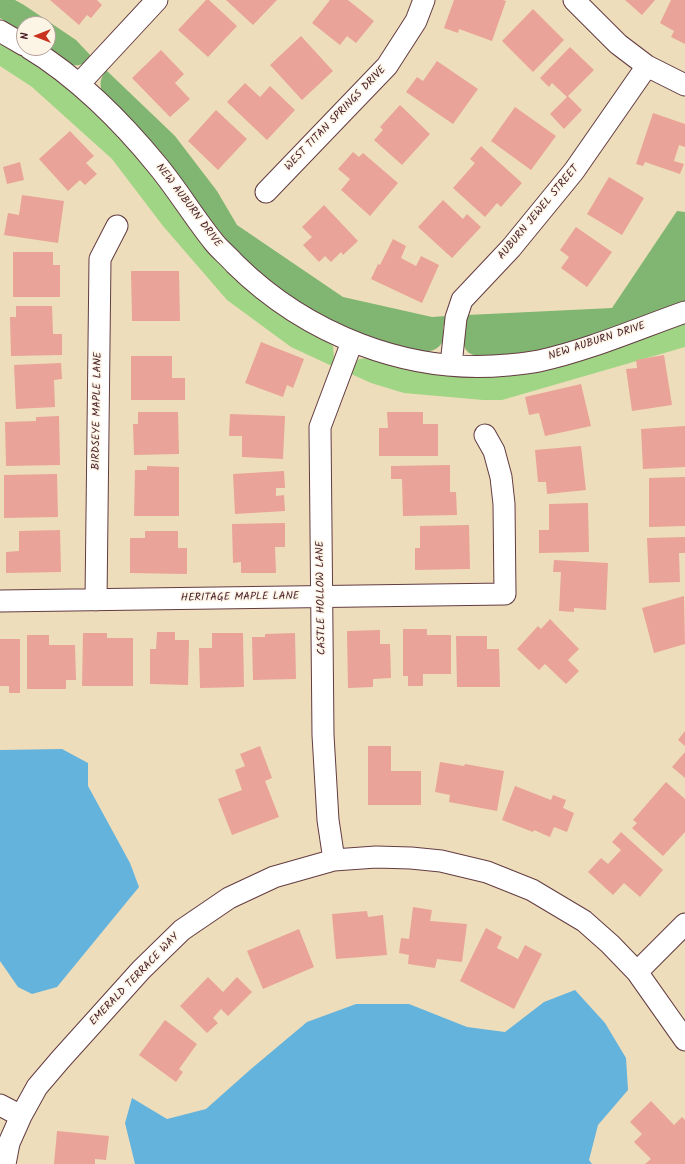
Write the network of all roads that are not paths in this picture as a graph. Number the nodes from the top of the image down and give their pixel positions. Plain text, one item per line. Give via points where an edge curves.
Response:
1 (157, 0) edge
2 (424, 0) edge
3 (574, 0) edge
4 (0, 31) edge
5 (16, 40) edge
6 (40, 56) edge
7 (647, 66) junction
8 (79, 84) junction
9 (685, 85) edge
10 (266, 192) dead end
11 (117, 226) dead end
12 (685, 312) edge
13 (352, 342) junction
14 (451, 365) junction
15 (485, 434) dead end
16 (322, 597) junction
17 (96, 600) junction
18 (0, 601) edge
19 (334, 860) junction
20 (685, 924) edge
21 (637, 972) junction
22 (685, 1040) edge
23 (0, 1105) edge
24 (20, 1116) junction
25 (5, 1164) edge

1 - 8 street
2 - 10 street, WEST TITAN SPRINGS DRIVE via 416,21 387,66
3 - 7 street via 618,44
4 - 5 street
6 - 8 street, NEW AUBURN DRIVE
7 - 9 street
7 - 14 street, AUBURN JEWEL STREET via 574,171 511,248 462,300 456,318
8 - 13 street, NEW AUBURN DRIVE via 118,121 157,165 214,243 249,277 320,327
11 - 17 street, BIRDSEYE MAPLE LANE via 100,259
12 - 14 street, NEW AUBURN DRIVE via 538,362 488,367
13 - 14 street, NEW AUBURN DRIVE via 382,353
13 - 16 street, CASTLE HOLLOW LANE via 320,427
15 - 16 street, HERITAGE MAPLE LANE via 494,451 501,477 504,504 505,594
16 - 17 street, HERITAGE MAPLE LANE
16 - 19 street, CASTLE HOLLOW LANE via 324,749 328,820
17 - 18 street, HERITAGE MAPLE LANE
19 - 21 street, EMERALD TERRACE WAY via 411,858 441,861 487,872 532,890 584,922
19 - 24 street, EMERALD TERRACE WAY via 274,877 229,898 182,930 141,970 60,1060 37,1087
20 - 21 street
21 - 22 street, EMERALD TERRACE WAY
23 - 24 street
24 - 25 street, EMERALD TERRACE WAY

